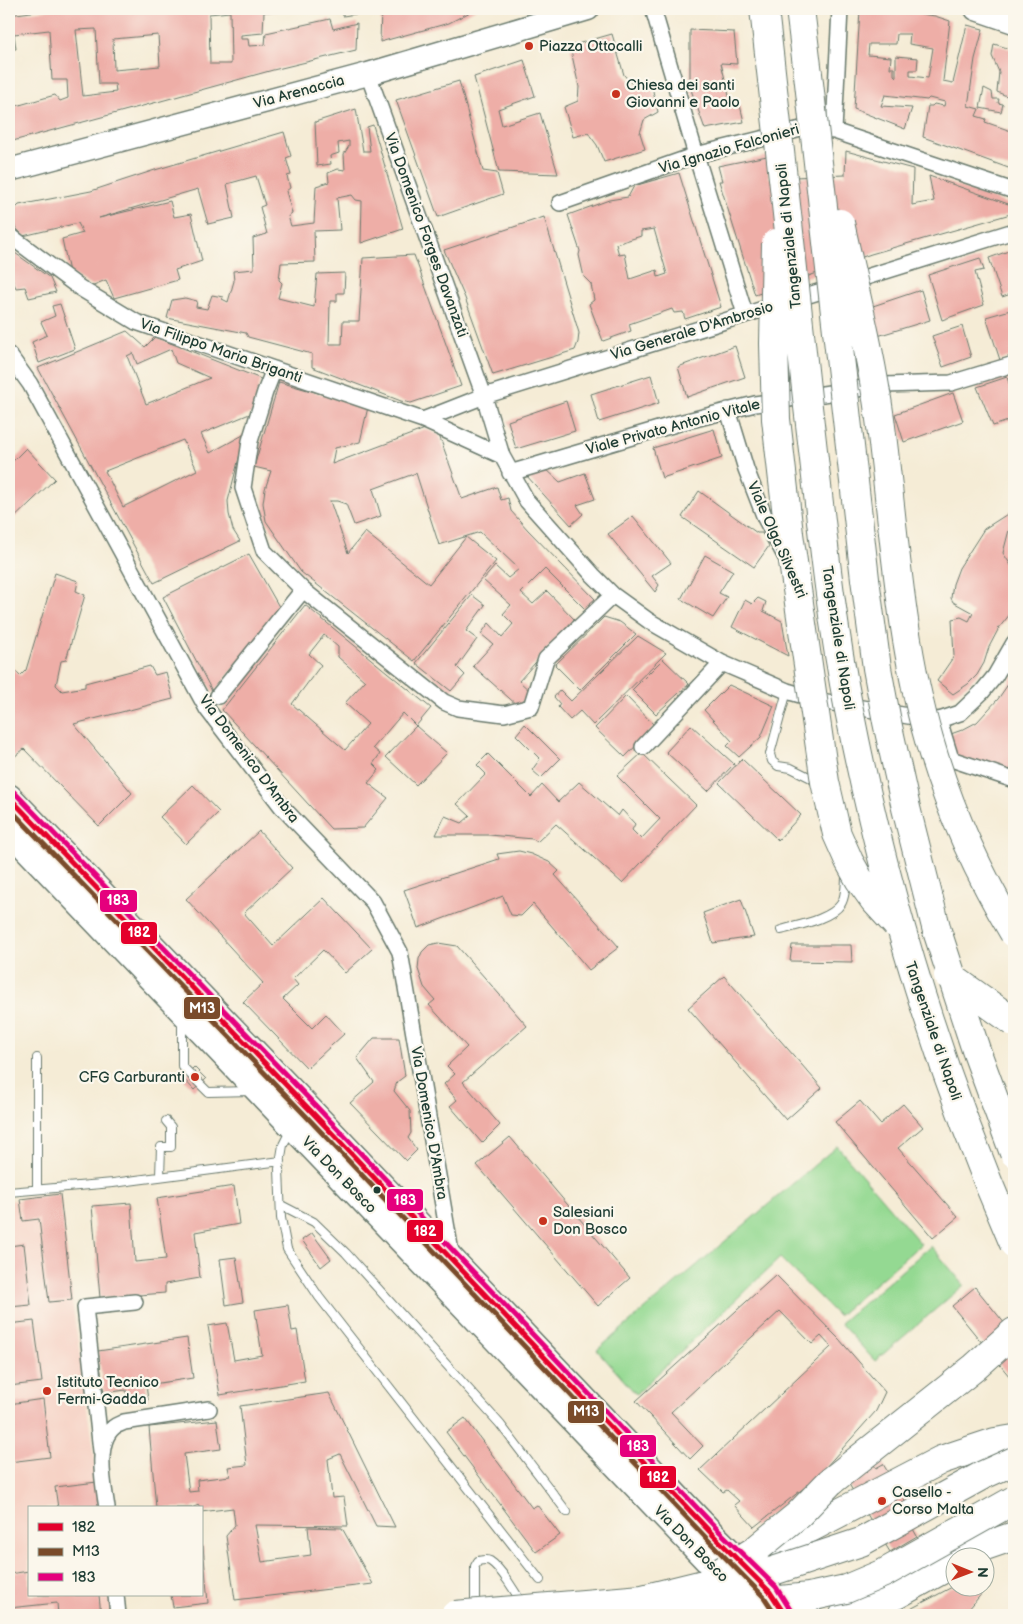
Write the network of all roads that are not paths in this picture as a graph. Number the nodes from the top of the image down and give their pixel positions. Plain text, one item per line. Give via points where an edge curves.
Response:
1 (588, 9) edge
2 (653, 9) edge
3 (764, 9) edge
4 (800, 9) edge
5 (840, 9) edge
6 (976, 9) edge
7 (1014, 22) edge
8 (368, 74) junction
9 (808, 74) junction
10 (834, 131) junction
11 (780, 149) junction
12 (696, 155) junction
13 (9, 170) edge
14 (1014, 192) edge
15 (560, 203) dead end
16 (1014, 231) edge
17 (9, 235) edge
18 (746, 314) junction
19 (9, 355) edge
20 (1014, 364) edge
21 (274, 369) junction
22 (484, 396) junction
23 (728, 410) junction
24 (423, 420) junction
25 (502, 456) junction
26 (510, 473) junction
27 (302, 590) junction
28 (613, 595) junction
29 (1014, 643) edge
30 (722, 662) junction
31 (788, 691) junction
32 (218, 696) dead end
33 (821, 701) junction
34 (940, 720) junction
35 (643, 747) dead end
36 (1014, 780) edge
37 (9, 797) edge
38 (9, 830) edge
39 (781, 930) dead end
40 (1014, 932) edge
41 (182, 1011) junction
42 (1014, 1022) edge
43 (37, 1058) dead end
44 (258, 1091) junction
45 (310, 1110) junction
46 (166, 1121) dead end
47 (292, 1127) junction
48 (1014, 1153) edge
49 (281, 1160) junction
50 (160, 1176) junction
51 (37, 1188) junction
52 (9, 1192) edge
53 (281, 1205) junction
54 (1014, 1244) edge
55 (452, 1262) junction
56 (135, 1302) dead end
57 (1014, 1332) edge
58 (209, 1409) dead end
59 (1008, 1439) edge
60 (101, 1451) junction
61 (1014, 1461) edge
62 (1014, 1500) edge
63 (107, 1506) edge
64 (567, 1512) dead end
65 (1014, 1536) edge
66 (985, 1546) edge
67 (754, 1551) junction
68 (946, 1568) edge
69 (540, 1580) dead end
70 (699, 1585) junction
71 (116, 1596) edge
72 (760, 1605) edge
73 (118, 1615) edge
74 (455, 1615) edge
75 (475, 1615) edge
76 (527, 1615) edge
77 (637, 1615) edge
78 (786, 1615) edge
79 (844, 1615) edge

1 - 8 main road, Via Arenaccia
2 - 12 street
3 - 11 highway, Tangenziale di Napoli, bridge
4 - 9 highway
5 - 10 street
6 - 7 main road
8 - 13 main road, Via Arenaccia
8 - 22 street, Via Domenico Forges Davanzati
9 - 40 highway, bridge via 872,369 913,674 946,792 988,886
9 - 48 highway, bridge via 862,560 886,713 937,931
10 - 12 street, Via Ignazio Falconieri via 805,128
10 - 14 street, Via Ignazio Falconieri
11 - 42 highway, bridge via 774,344 776,419 789,534 830,810 849,861 874,900 933,962
11 - 54 highway, Tangenziale di Napoli, bridge via 826,560 848,707 868,801 889,890 925,1011 975,1151
12 - 15 street, Via Ignazio Falconieri
12 - 18 street
16 - 18 street, Via Generale D'Ambrosio
17 - 21 street, Via Filippo Maria Briganti via 80,288 136,322
18 - 22 street, Via Generale D'Ambrosio
19 - 55 street, Via Domenico D'Ambra via 30,384 207,708 282,807 373,902 400,952
20 - 23 street, Viale Privato Antonio Vitale via 951,383 884,385
21 - 24 street, Via Filippo Maria Briganti
21 - 27 street via 250,441 243,488 264,551
22 - 24 street
22 - 25 street
23 - 26 street, Viale Privato Antonio Vitale
23 - 33 street, Viale Olga Silvestri via 765,518 805,596
24 - 25 street, Via Filippo Maria Briganti
25 - 26 street
26 - 28 street via 527,501
27 - 28 street via 444,702 458,708 504,714 532,707 546,659
27 - 32 street
28 - 30 street via 649,621
29 - 34 street via 982,692 960,712
30 - 31 street
30 - 35 street
31 - 33 street
31 - 39 lane via 770,754 772,761 811,778 836,805 844,826 846,885 842,903 830,914
33 - 34 street
34 - 36 street via 951,759
37 - 45 main road, Via Don Bosco
38 - 41 main road, Via Don Bosco
41 - 44 main road, Via Don Bosco
41 - 44 lane via 182,1066 208,1092
43 - 51 lane
44 - 47 main road, Via Don Bosco
45 - 47 main road
45 - 55 main road, Via Don Bosco
46 - 50 lane via 171,1127 170,1147 161,1147
47 - 49 lane via 283,1145
47 - 72 main road, Via Don Bosco via 698,1552
49 - 50 lane
49 - 53 lane
50 - 51 lane
51 - 52 lane
53 - 64 lane via 314,1222 346,1253 500,1424
53 - 69 lane via 287,1249 319,1297
55 - 72 main road, Via Don Bosco via 714,1536
56 - 60 street via 85,1307
57 - 67 highway, bridge via 830,1482 798,1515
58 - 60 street via 124,1422 113,1428
59 - 67 highway via 941,1460 795,1536
60 - 63 street
61 - 70 highway, bridge via 861,1542 767,1573
62 - 77 highway, bridge via 884,1573 846,1589 808,1597
65 - 66 highway
67 - 70 highway, bridge
68 - 79 highway via 896,1595
70 - 74 highway, bridge via 642,1599
71 - 73 street
72 - 78 main road
75 - 76 lane via 475,1566 485,1559 515,1591

